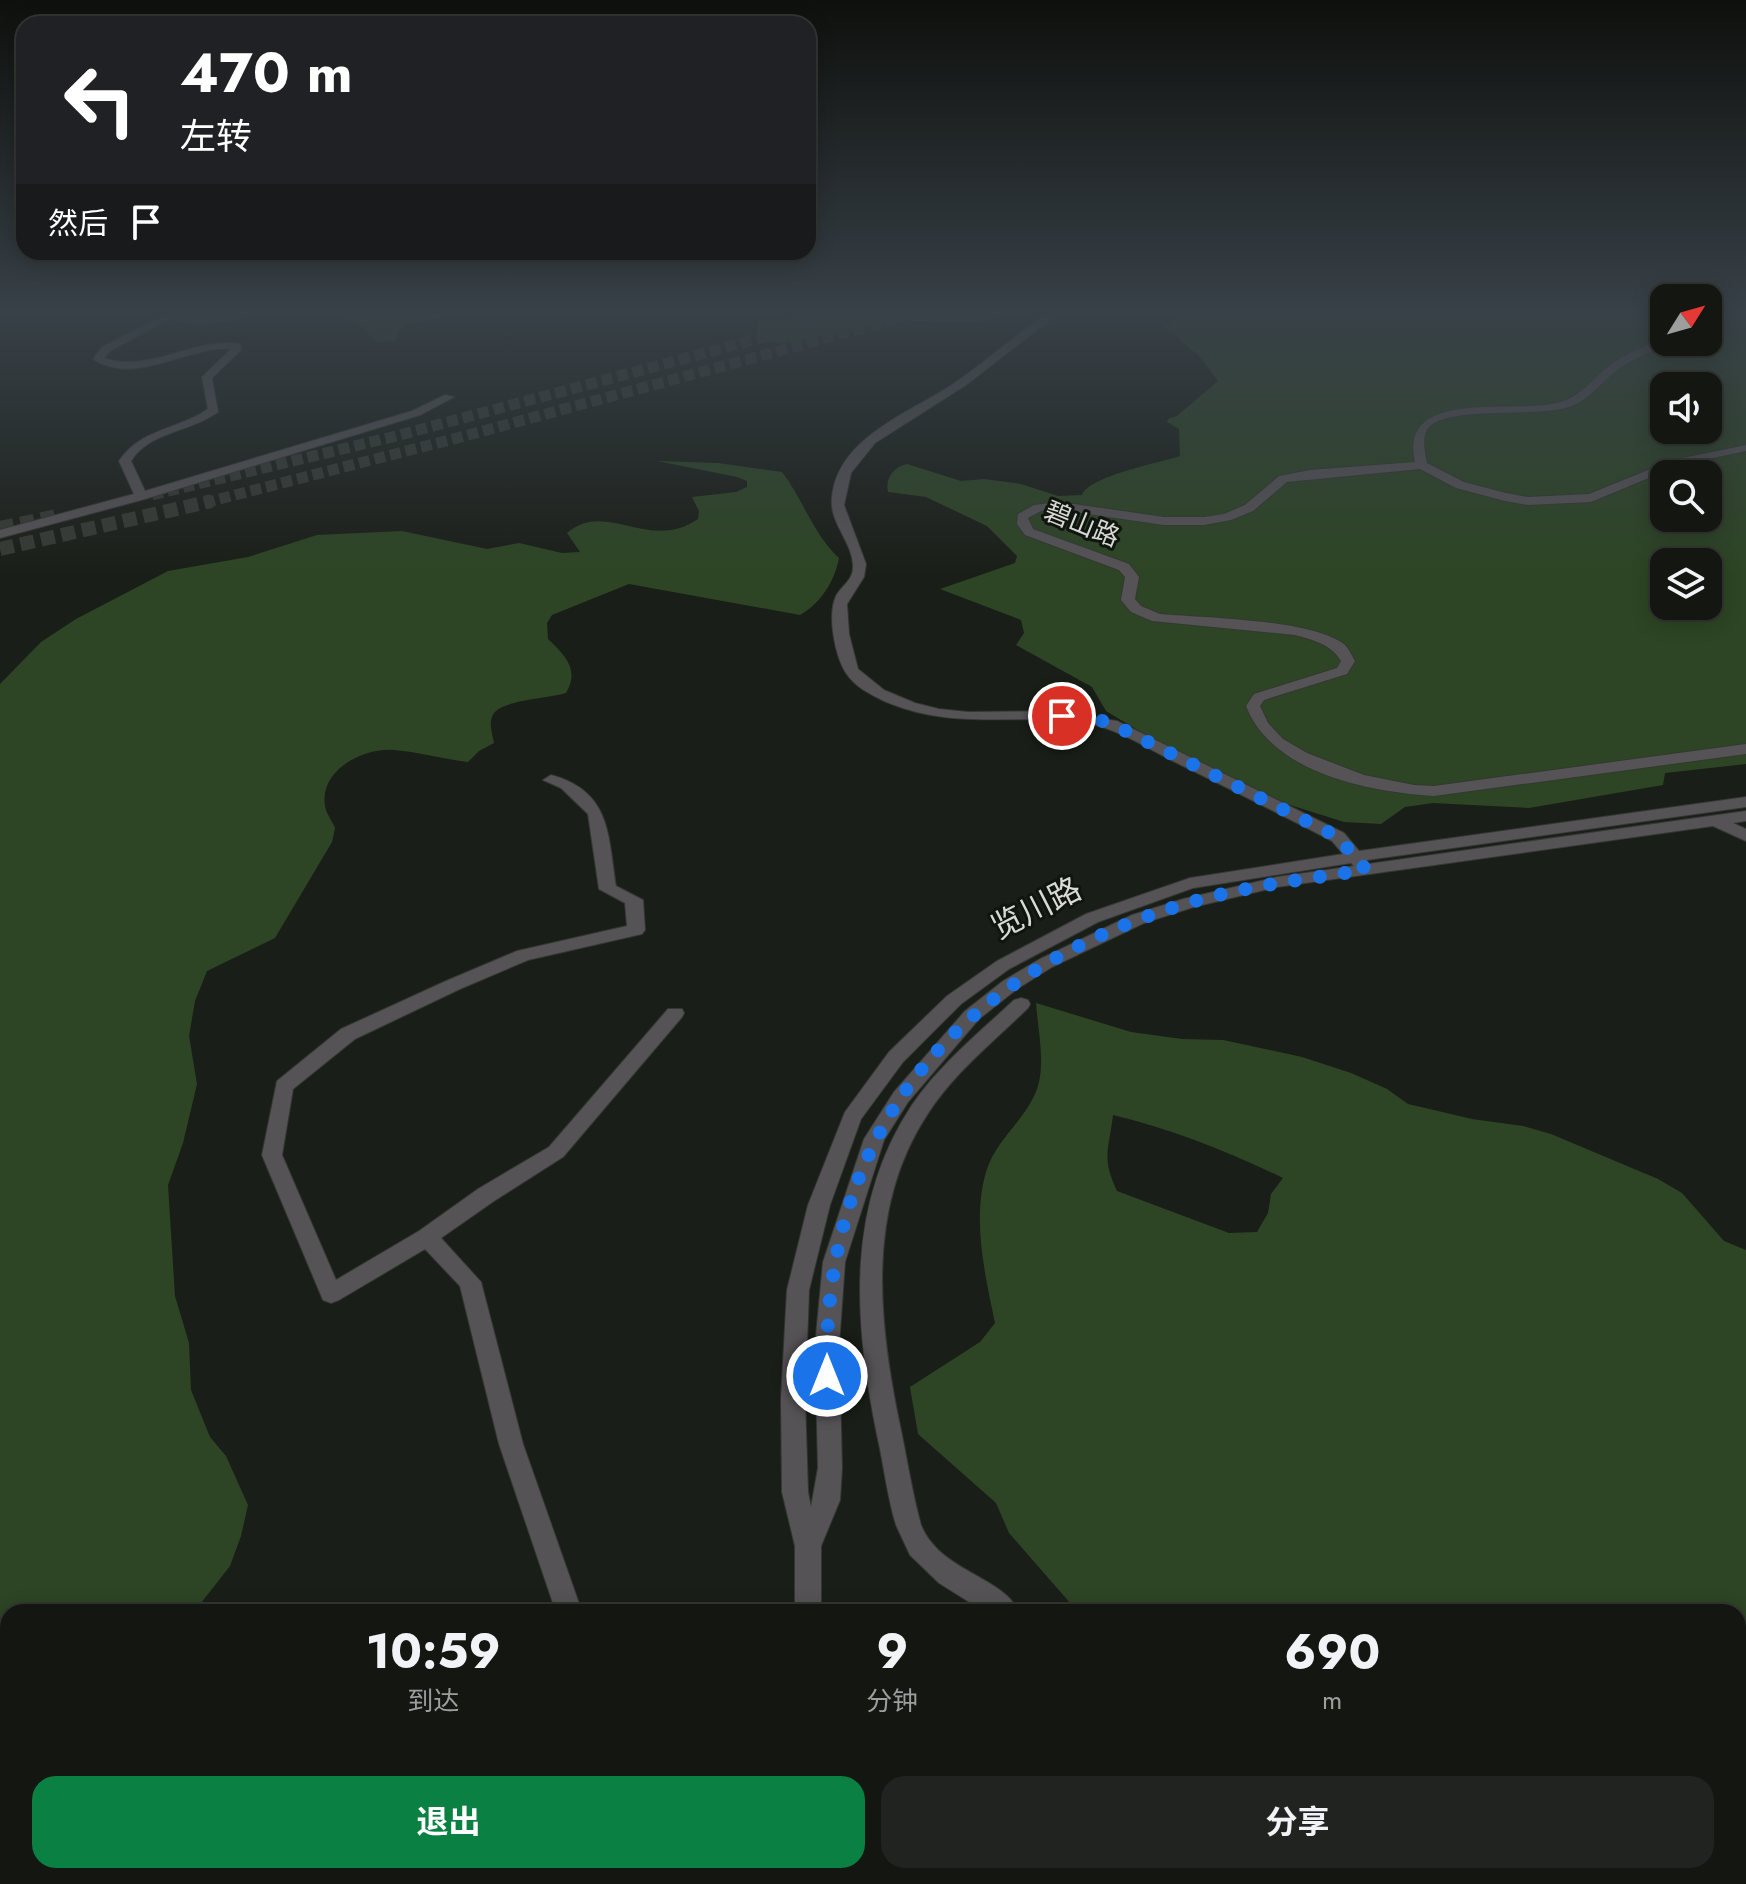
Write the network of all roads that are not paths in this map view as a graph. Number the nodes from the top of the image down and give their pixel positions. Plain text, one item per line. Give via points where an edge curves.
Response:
1 (212, 401) edge
2 (441, 401) edge
3 (931, 401) edge
4 (1574, 401) edge
5 (1746, 448) edge
6 (1422, 465) junction
7 (141, 496) junction
8 (0, 534) edge
9 (1746, 749) edge
10 (551, 780) dead end
11 (1746, 802) edge
12 (1708, 815) junction
13 (1746, 816) edge
14 (1746, 836) edge
15 (1360, 863) junction
16 (985, 976) junction
17 (1013, 996) junction
18 (675, 1013) dead end
19 (427, 1237) junction
20 (808, 1546) junction
21 (566, 1604) edge
22 (808, 1604) edge
23 (996, 1604) edge

1 - 7 street via 214,410 200,419 145,441 128,454 125,461
2 - 7 street
3 - 15 street via 876,437 852,464 839,491 837,515 860,562 859,576 841,607 851,669 877,692 928,712 981,718 1093,718 1112,724 1338,837
4 - 6 street via 1446,416 1427,423 1420,433
5 - 6 street via 1677,462 1607,494 1573,500 1528,501 1487,494
6 - 9 street, 碧山路 via 1283,479 1249,508 1204,521 1164,521 1060,506 1022,517 1029,532 1124,567 1132,577 1128,600 1157,618 1295,631 1341,649 1348,661 1342,671 1259,697 1254,716 1263,731 1297,752 1375,785 1434,791
7 - 8 street
10 - 19 street via 567,785 596,813 608,889 634,900 636,930 523,955 453,985 348,1034 284,1086 272,1155 331,1294
11 - 12 street, 览川路
12 - 13 street, 览川路
12 - 14 street
12 - 15 street, 览川路
15 - 16 street, 览川路 via 1190,883 1092,918
15 - 17 street, 览川路 via 1138,919 1046,963
16 - 17 street
16 - 20 street, 览川路 via 896,1057 852,1117 819,1205 798,1290 793,1399 795,1492
17 - 20 street, 览川路 via 972,1015 901,1097 874,1139 834,1262 827,1346 830,1468 827,1500
17 - 23 street via 913,1120 881,1194 871,1256 876,1375 911,1533 929,1559
18 - 19 street via 556,1152
19 - 21 street via 470,1282 511,1444
20 - 22 street, 览川路

